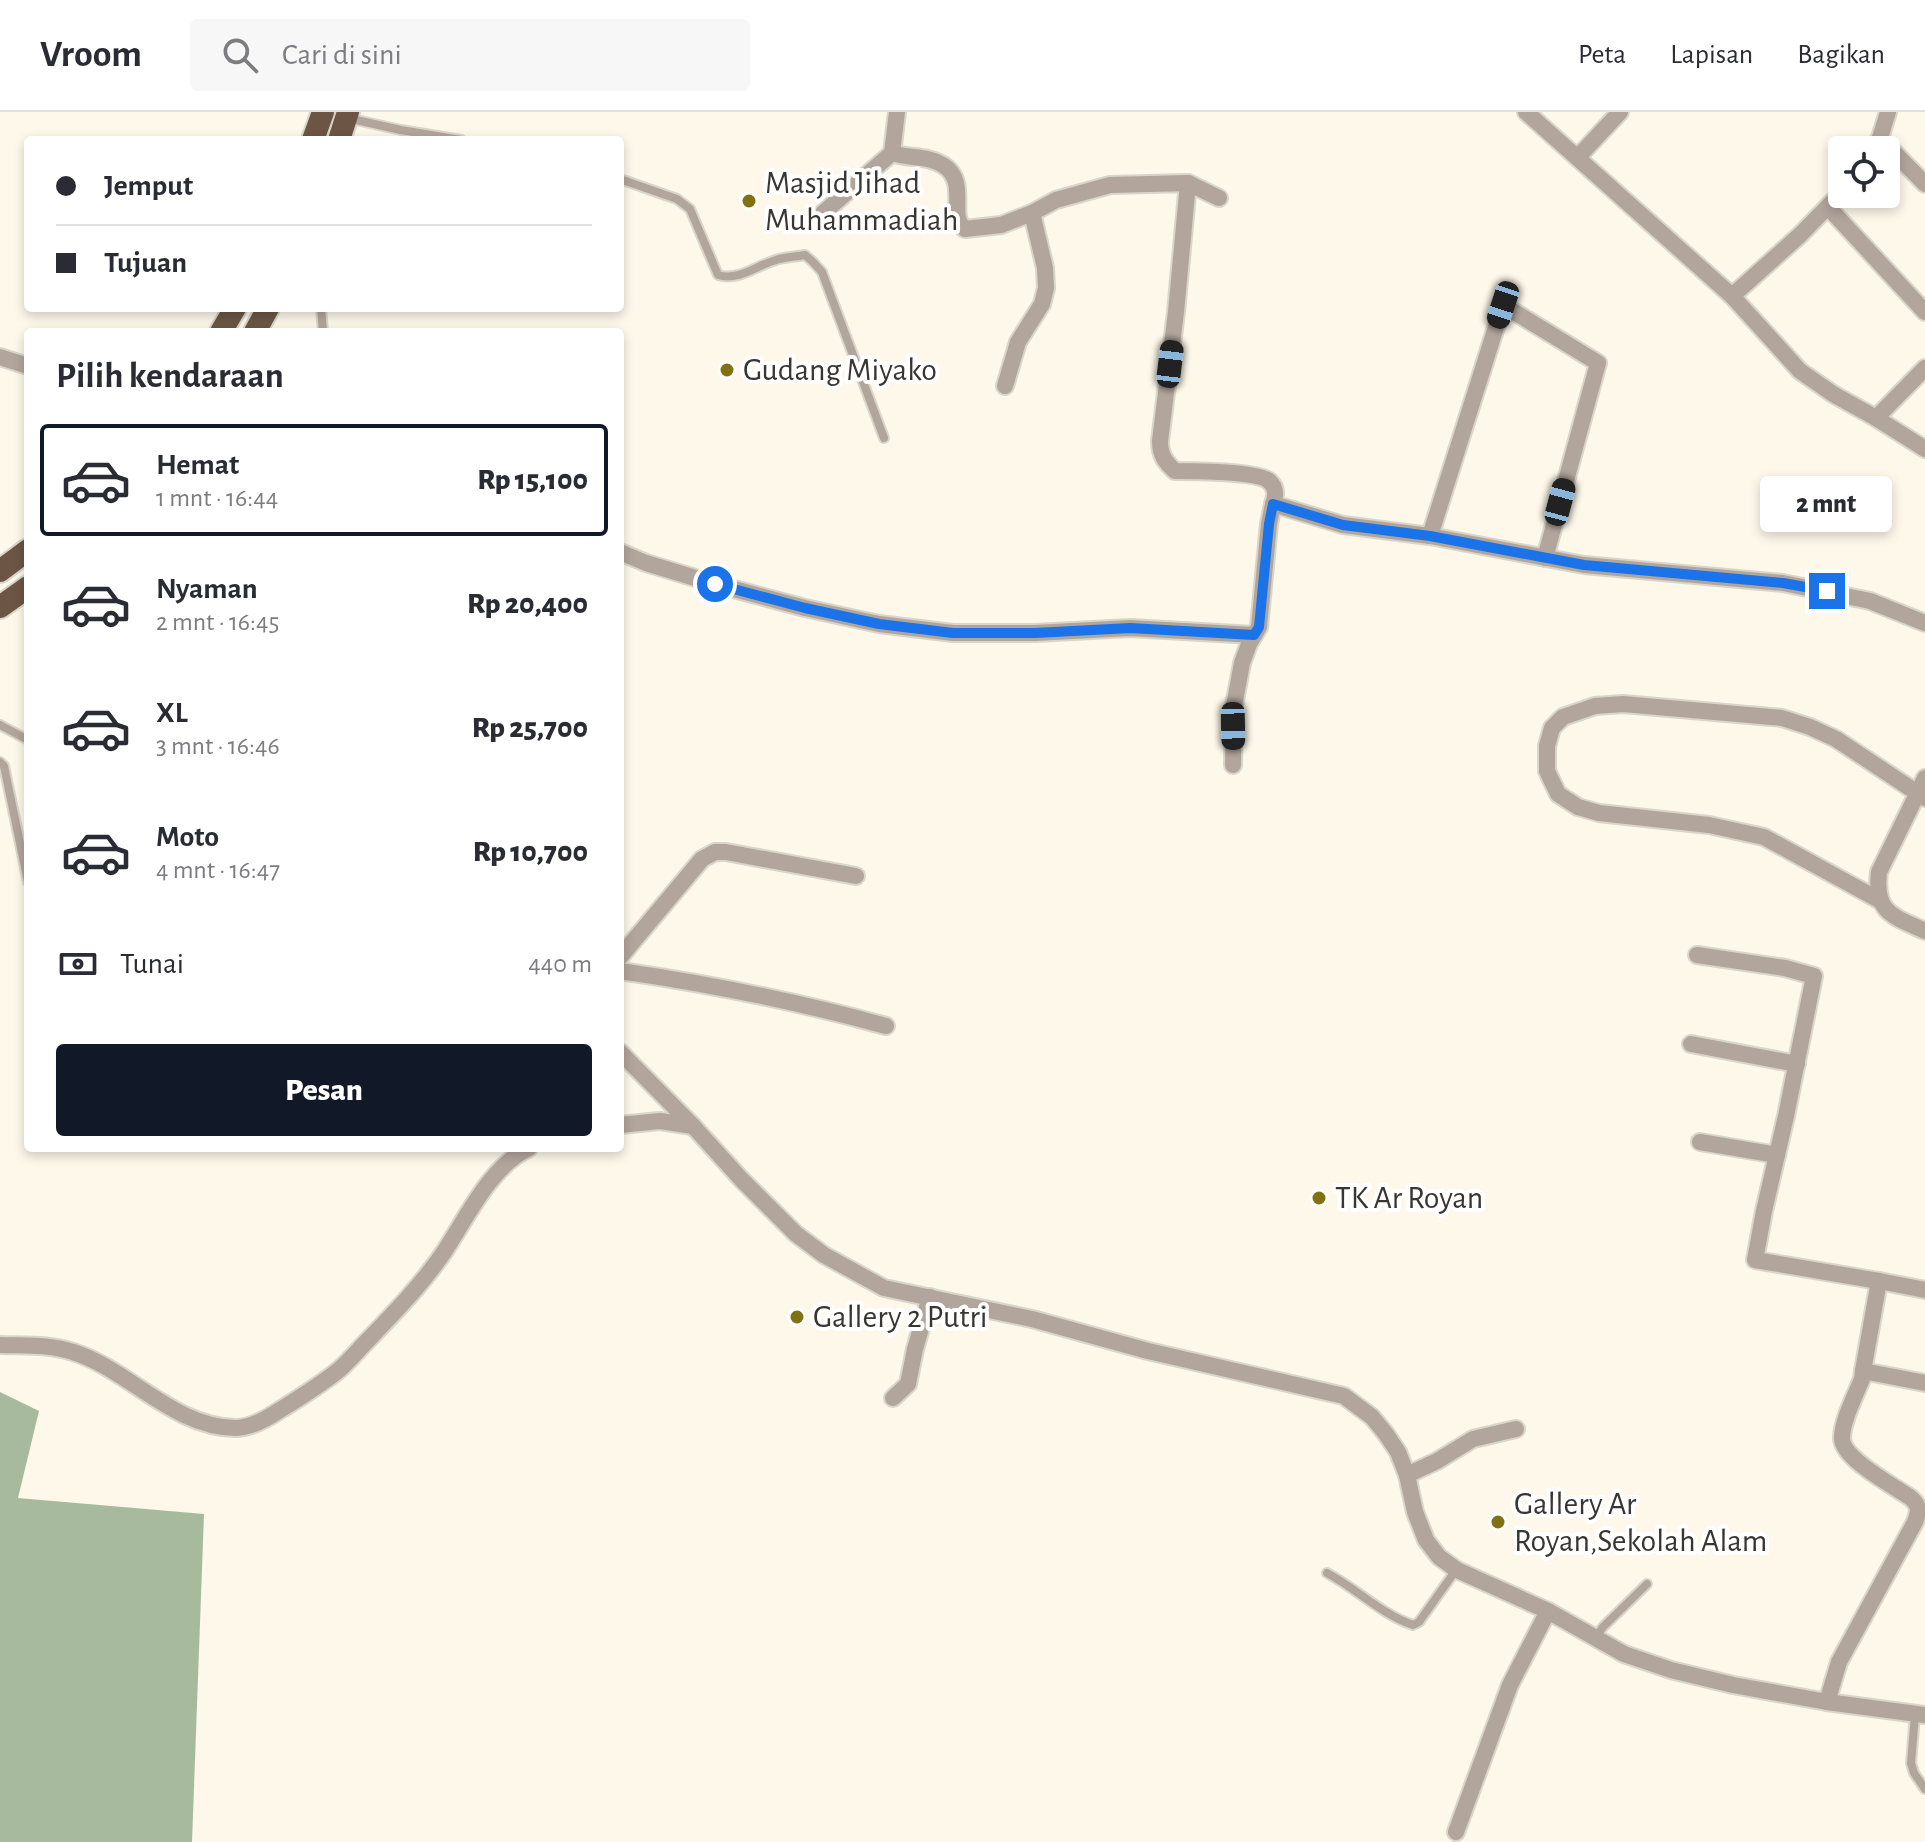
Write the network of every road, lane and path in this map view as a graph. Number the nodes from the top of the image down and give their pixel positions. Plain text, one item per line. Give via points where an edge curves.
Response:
1 (323, 112) edge
2 (897, 112) edge
3 (1526, 112) edge
4 (1620, 112) edge
5 (1888, 112) edge
6 (347, 115) edge
7 (314, 136) edge
8 (340, 136) edge
9 (443, 136) edge
10 (1879, 136) edge
11 (892, 153) junction
12 (1578, 157) junction
13 (1900, 164) edge
14 (624, 180) edge
15 (1188, 183) junction
16 (1925, 184) edge
17 (1219, 198) dead end
18 (1828, 207) edge
19 (1829, 208) edge
20 (823, 213) dead end
21 (1032, 213) junction
22 (1732, 296) junction
23 (1925, 312) edge
24 (0, 357) edge
25 (24, 365) edge
26 (1925, 368) edge
27 (1005, 386) dead end
28 (1876, 418) junction
29 (884, 438) dead end
30 (1925, 449) edge
31 (1273, 504) junction
32 (1430, 536) junction
33 (24, 553) edge
34 (624, 554) edge
35 (1545, 558) junction
36 (0, 571) edge
37 (24, 590) edge
38 (0, 607) edge
39 (1925, 623) edge
40 (1254, 635) junction
41 (0, 725) edge
42 (24, 738) edge
43 (0, 762) edge
44 (1233, 765) dead end
45 (1925, 778) edge
46 (1921, 796) edge
47 (24, 863) edge
48 (856, 876) dead end
49 (1879, 900) junction
50 (1925, 931) edge
51 (624, 952) edge
52 (1697, 955) dead end
53 (624, 972) edge
54 (886, 1026) dead end
55 (1691, 1044) dead end
56 (624, 1056) edge
57 (1797, 1064) junction
58 (624, 1125) edge
59 (693, 1126) junction
60 (1700, 1142) dead end
61 (520, 1152) edge
62 (1777, 1155) junction
63 (1879, 1281) junction
64 (1925, 1290) edge
65 (930, 1297) junction
66 (0, 1345) edge
67 (1863, 1371) junction
68 (1925, 1383) edge
69 (893, 1398) dead end
70 (1516, 1429) dead end
71 (1407, 1475) junction
72 (1457, 1570) junction
73 (1327, 1573) dead end
74 (1647, 1584) dead end
75 (1548, 1611) junction
76 (1596, 1637) junction
77 (1827, 1702) junction
78 (1920, 1715) edge
79 (1925, 1789) edge
80 (1456, 1832) dead end

1 - 7 highway
2 - 11 street
3 - 12 street
4 - 12 street
5 - 10 street
6 - 8 highway
6 - 9 lane
11 - 20 street
11 - 21 street via 933,161 952,174 962,228 1001,225
12 - 22 street
13 - 16 street
14 - 29 lane via 677,199 690,209 718,275 727,278 805,255 813,262 822,272
15 - 17 street
15 - 21 street via 1110,185 1056,200
15 - 31 street via 1160,451 1175,471 1256,475 1269,481 1276,493
18 - 22 street
19 - 23 street
21 - 27 street via 1046,288 1018,342
22 - 28 street via 1800,371
24 - 25 street
26 - 28 street
28 - 30 street
31 - 32 street via 1343,525
31 - 40 street
32 - 35 street
32 - 35 street via 1503,305 1598,363
33 - 36 highway
34 - 40 street via 745,592 894,626 953,633 1130,628
35 - 39 street via 1783,583 1870,601
37 - 38 highway
40 - 44 street via 1234,706
41 - 42 lane
43 - 47 lane
45 - 46 street
46 - 49 street via 1879,872
46 - 49 street via 1836,739 1782,718 1623,704 1595,706 1563,717 1552,728 1547,771 1558,794 1578,807 1764,837
48 - 51 street via 715,852 702,859
49 - 50 street via 1887,911
52 - 57 street via 1814,976
53 - 54 street via 738,991
55 - 57 street
56 - 59 street
57 - 62 street
58 - 59 street via 660,1121
59 - 65 street via 796,1234 824,1255 884,1288
60 - 62 street
61 - 66 street via 504,1165 441,1257 393,1315 342,1367 315,1389 241,1429 215,1428 180,1413 73,1352
62 - 63 street via 1755,1260
63 - 64 street
63 - 67 street
65 - 69 street via 908,1384
65 - 71 street via 1344,1396 1386,1434
67 - 68 street
67 - 77 street via 1843,1429 1843,1446 1919,1509 1839,1662
70 - 71 street via 1473,1439
71 - 72 street via 1426,1540
72 - 73 lane via 1413,1625 1380,1610
72 - 75 street
74 - 76 lane
75 - 76 street
75 - 80 street via 1510,1685
76 - 77 street via 1624,1654 1671,1670
77 - 78 street
78 - 79 lane via 1911,1763

